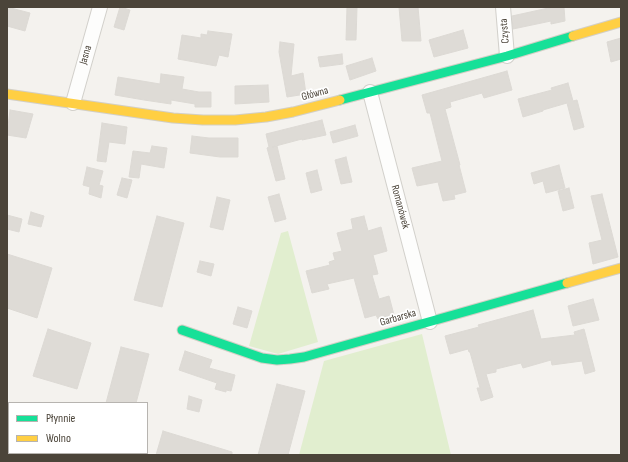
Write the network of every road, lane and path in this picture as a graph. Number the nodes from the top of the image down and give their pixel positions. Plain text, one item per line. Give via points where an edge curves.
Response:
1 (100, 7) edge
2 (503, 7) edge
3 (621, 22) edge
4 (507, 56) junction
5 (370, 92) junction
6 (7, 94) edge
7 (73, 103) junction
8 (621, 268) edge
9 (430, 322) junction
10 (182, 330) dead end

1 - 7 street, Jasna
2 - 4 street, Czysta
3 - 4 street, Główna
4 - 5 street, Główna
5 - 7 street, Główna via 293,112 235,120 173,118
5 - 9 street, Romanówek
6 - 7 street, Główna
8 - 9 street, Garbarska
9 - 10 street, Garbarska via 304,357 278,360 262,358

